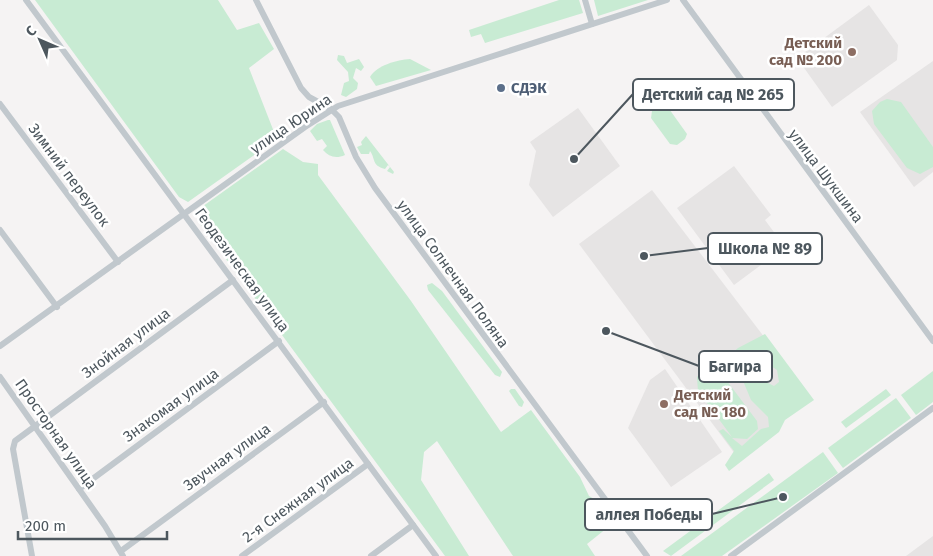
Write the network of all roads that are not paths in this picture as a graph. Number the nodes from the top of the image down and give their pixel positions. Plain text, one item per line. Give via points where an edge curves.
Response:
1 (26, 0) edge
2 (256, 0) edge
3 (585, 0) edge
4 (667, 0) edge
5 (683, 0) edge
6 (592, 24) junction
7 (0, 104) edge
8 (331, 109) junction
9 (185, 214) junction
10 (0, 230) edge
11 (118, 262) junction
12 (233, 280) junction
13 (57, 307) junction
14 (278, 341) junction
15 (933, 342) edge
16 (0, 346) edge
17 (0, 377) edge
18 (324, 402) junction
19 (933, 408) edge
20 (35, 427) junction
21 (368, 464) junction
22 (78, 489) junction
23 (413, 524) junction
24 (122, 553) edge
25 (32, 556) edge
26 (242, 556) edge
27 (371, 556) edge
28 (436, 556) edge
29 (647, 556) edge
30 (731, 556) edge

1 - 9 street, Геодезическая улица
2 - 8 street, улица Солнечная Поляна via 301,88
3 - 6 street
4 - 6 street, улица Юрина
5 - 15 street, улица Шукшина
6 - 8 street, улица Юрина
7 - 11 street, Зимний переулок
8 - 9 street, улица Юрина
8 - 29 street, улица Солнечная Поляна via 381,196
9 - 11 street, улица Юрина
9 - 12 street, Геодезическая улица
10 - 13 street
11 - 13 street, улица Юрина
12 - 14 street, Геодезическая улица
12 - 20 street, Знойная улица
13 - 16 street, улица Юрина
14 - 18 street, Геодезическая улица
14 - 22 street, Знакомая улица
17 - 20 street, Просторная улица
18 - 21 street, Геодезическая улица
18 - 24 street, Звучная улица
19 - 30 street
20 - 22 street, Просторная улица
20 - 25 street, Знойная улица via 15,441 13,449
21 - 23 street, Геодезическая улица
21 - 26 street, 2-я Снежная улица
22 - 24 street, Просторная улица
23 - 27 street
23 - 28 street, Геодезическая улица

